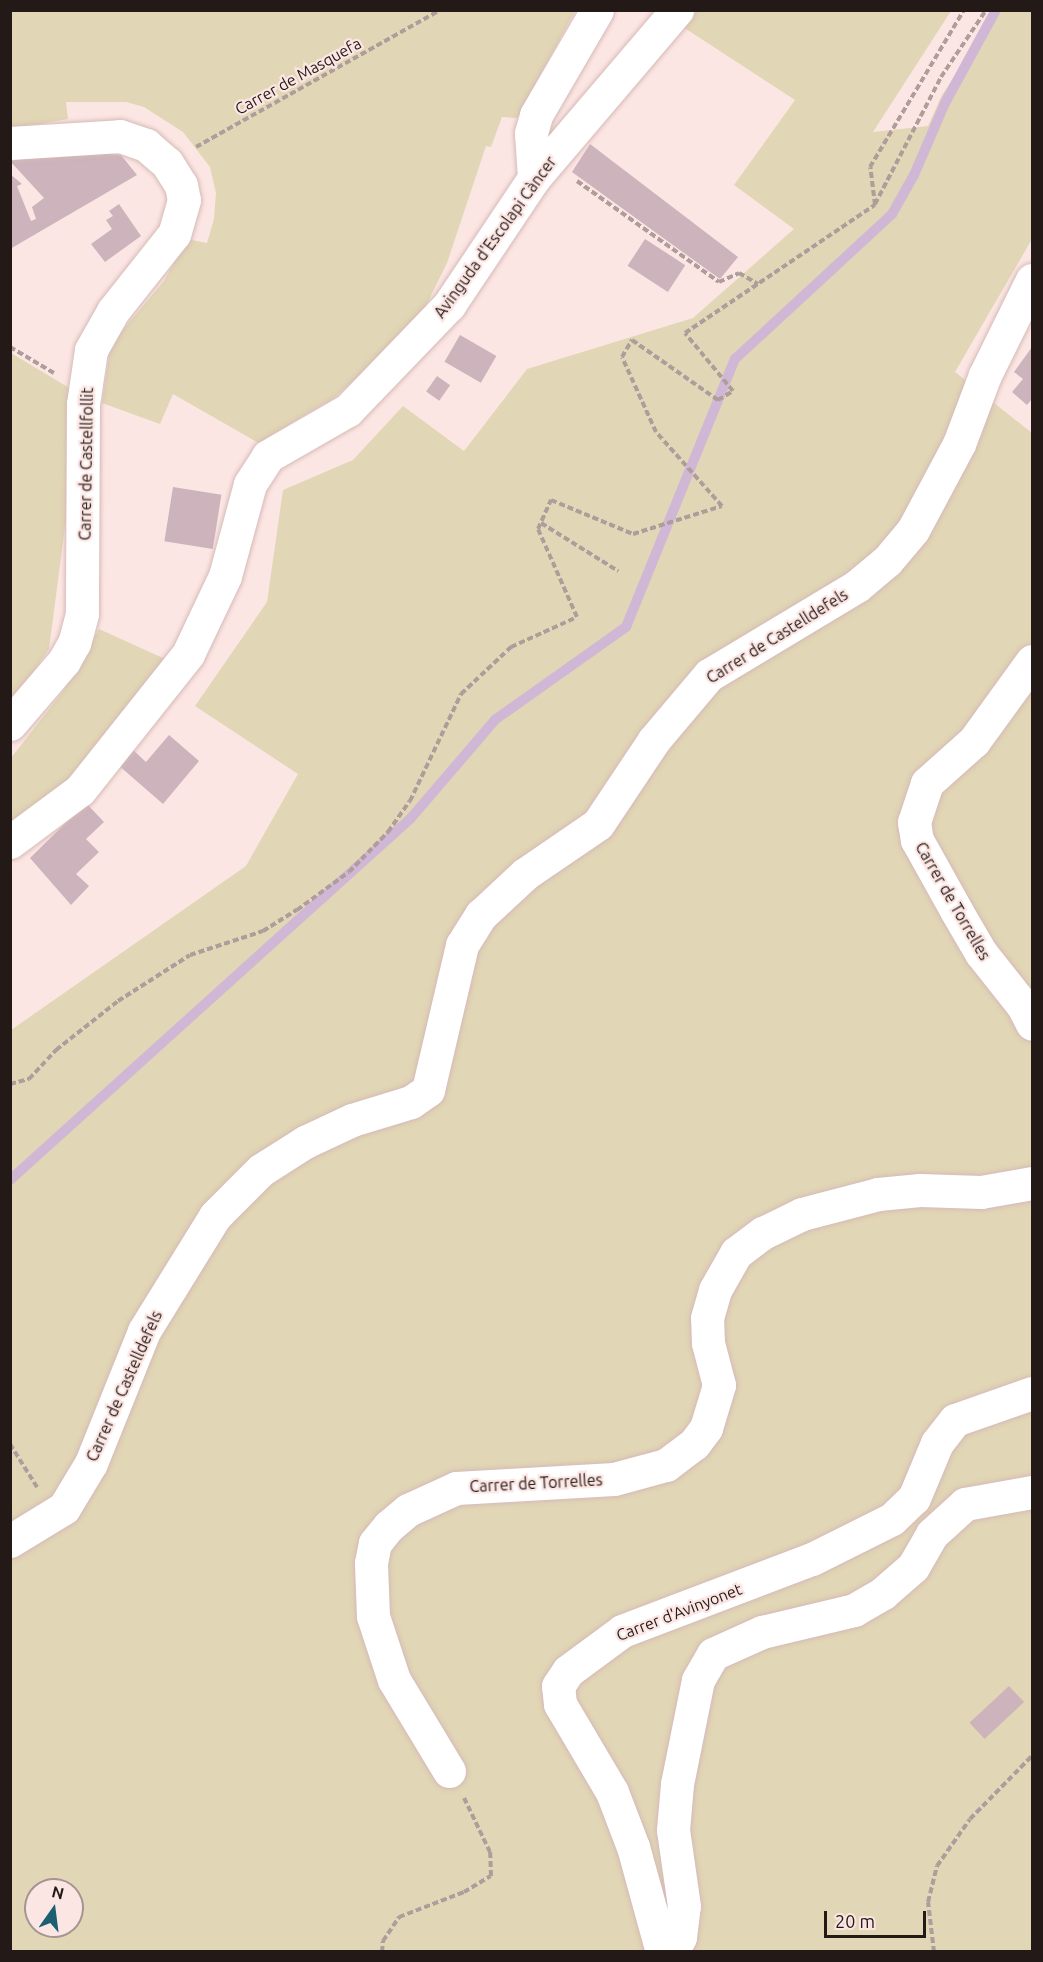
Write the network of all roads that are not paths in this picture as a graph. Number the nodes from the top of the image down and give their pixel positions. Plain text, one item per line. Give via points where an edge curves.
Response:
1 (597, 10) edge
2 (677, 10) edge
3 (10, 143) edge
4 (542, 170) junction
5 (1032, 280) edge
6 (1032, 662) edge
7 (10, 724) edge
8 (10, 842) edge
9 (1032, 1024) edge
10 (1032, 1183) edge
11 (1032, 1393) edge
12 (1032, 1492) edge
13 (10, 1541) edge
14 (449, 1771) road end
15 (662, 1952) edge
16 (672, 1952) edge

1 - 4 street via 536,115 531,133
2 - 4 street, Avinguda d'Escolapi Càncer
3 - 7 street, Carrer de Castellfollit via 120,136 146,145 167,163 181,185 184,200 174,234 102,327 91,350 86,391 82,614 75,643 64,661
4 - 8 street, Avinguda d'Escolapi Càncer via 486,255 417,339 348,410 268,456 250,484 225,576 188,654 80,790
5 - 13 street, Carrer de Castelldefels via 985,375 959,444 913,531 887,561 857,586 709,675 654,740 598,825 525,874 481,915 462,945 428,1090 411,1102 352,1120 305,1142 261,1170 215,1216 144,1331 91,1463 64,1508
6 - 9 street, Carrer de Torrelles via 974,741 927,783 914,822 917,840 963,922
10 - 14 street, Carrer de Torrelles via 981,1192 920,1190 878,1194 802,1214 763,1233 736,1253 715,1290 707,1318 708,1343 719,1385 706,1428 666,1465 614,1479 456,1488 408,1510 389,1526 375,1543 371,1563 373,1616 394,1680
11 - 15 street, Carrer d'Avinyonet via 956,1420 937,1443 914,1498 892,1519 812,1558 622,1631 568,1671 558,1686 560,1704 612,1792 633,1846
12 - 16 street via 965,1504 932,1534 913,1567 883,1593 854,1610 762,1632 713,1654 698,1680 677,1784 673,1830 684,1906 680,1937

